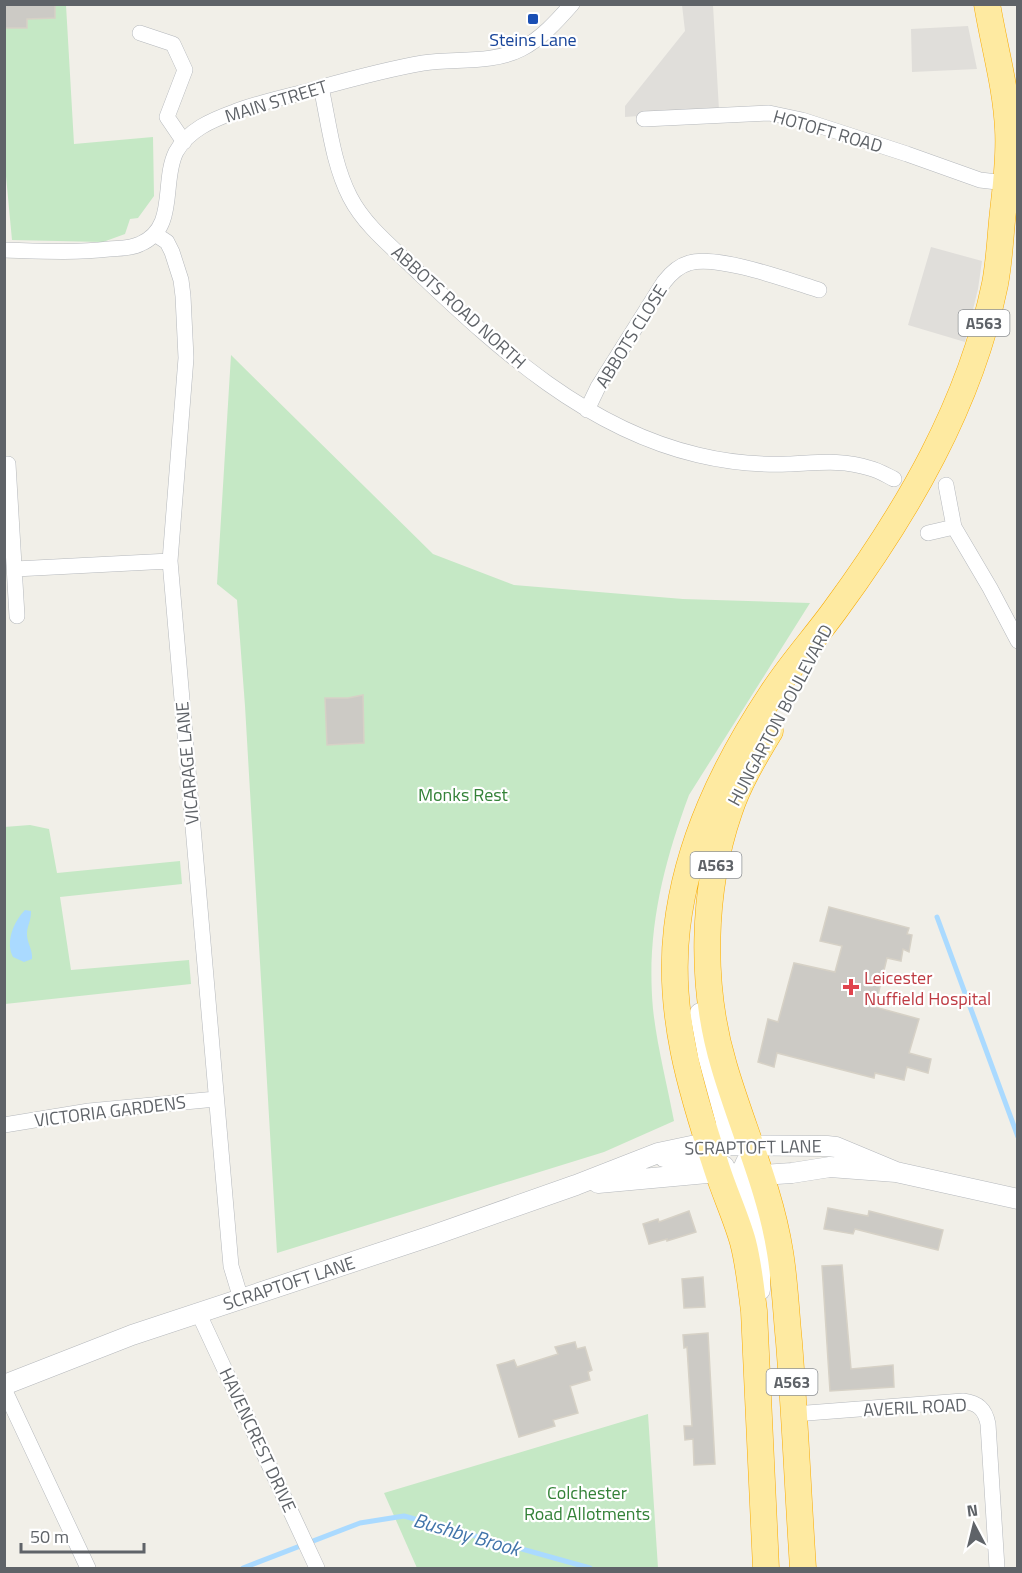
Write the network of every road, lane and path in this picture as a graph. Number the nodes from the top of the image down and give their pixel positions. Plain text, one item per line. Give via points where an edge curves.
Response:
1 (572, 4) edge
2 (987, 4) edge
3 (140, 33) dead end
4 (321, 87) junction
5 (644, 119) dead end
6 (184, 142) junction
7 (1006, 183) junction
8 (155, 234) junction
9 (4, 250) edge
10 (819, 290) dead end
11 (587, 410) junction
12 (6, 464) edge
13 (894, 479) dead end
14 (946, 485) dead end
15 (954, 527) junction
16 (928, 533) dead end
17 (170, 561) junction
18 (15, 569) junction
19 (837, 608) junction
20 (17, 616) dead end
21 (1017, 641) edge
22 (216, 1099) junction
23 (4, 1125) edge
24 (727, 1161) junction
25 (896, 1172) junction
26 (576, 1185) junction
27 (1017, 1199) edge
28 (241, 1299) junction
29 (198, 1312) junction
30 (4, 1385) edge
31 (4, 1389) edge
32 (794, 1413) junction
33 (314, 1561) edge
34 (88, 1569) edge
35 (766, 1569) edge
36 (803, 1569) edge
37 (997, 1569) edge

1 - 4 street, MAIN STREET via 545,33 510,54 383,70
2 - 7 highway, HUNGARTON BOULEVARD / A563 via 1008,131
3 - 6 street via 173,44 185,70 167,117
4 - 6 street, MAIN STREET via 236,111 200,127
4 - 11 street, ABBOTS ROAD NORTH via 343,181 365,220 472,323 526,368
5 - 7 street, HOTOFT ROAD via 770,112 980,180
6 - 8 street, MAIN STREET via 171,166 164,218
7 - 19 highway, HUNGARTON BOULEVARD / A563 via 995,282 950,423 915,491
8 - 9 street via 131,247 58,252
8 - 17 street, VICARAGE LANE via 166,242 177,264 186,348
10 - 11 street, ABBOTS CLOSE via 706,260 682,265 664,282
11 - 13 street, ABBOTS ROAD NORTH via 651,441 700,456 759,463 846,463
12 - 18 street
14 - 15 street
15 - 16 street
15 - 21 street
17 - 18 street
17 - 22 street, VICARAGE LANE
18 - 20 street
19 - 24 highway, HUNGARTON BOULEVARD / A563 via 729,811 713,878 708,928 710,998 729,1083
19 - 24 highway, HUNGARTON BOULEVARD / A563 via 772,693 732,759 709,806 689,865 677,929 676,1011 682,1052
22 - 23 street, VICTORIA GARDENS via 90,1110
22 - 28 street, VICARAGE LANE via 231,1266
24 - 25 street, SCRAPTOFT LANE via 792,1173 830,1167
24 - 25 street, SCRAPTOFT LANE via 780,1145 836,1147
24 - 26 street, SCRAPTOFT LANE
24 - 26 street, SCRAPTOFT LANE via 681,1146
24 - 32 highway, A563 via 777,1236
24 - 35 highway, A563 via 753,1303
25 - 27 street, SCRAPTOFT LANE
26 - 28 street, SCRAPTOFT LANE
28 - 29 street, SCRAPTOFT LANE
29 - 30 street, SCRAPTOFT LANE
29 - 33 street, HAVENCREST DRIVE
31 - 34 street
32 - 36 highway, A563
32 - 37 street, AVERIL ROAD via 963,1401 978,1405 988,1424

